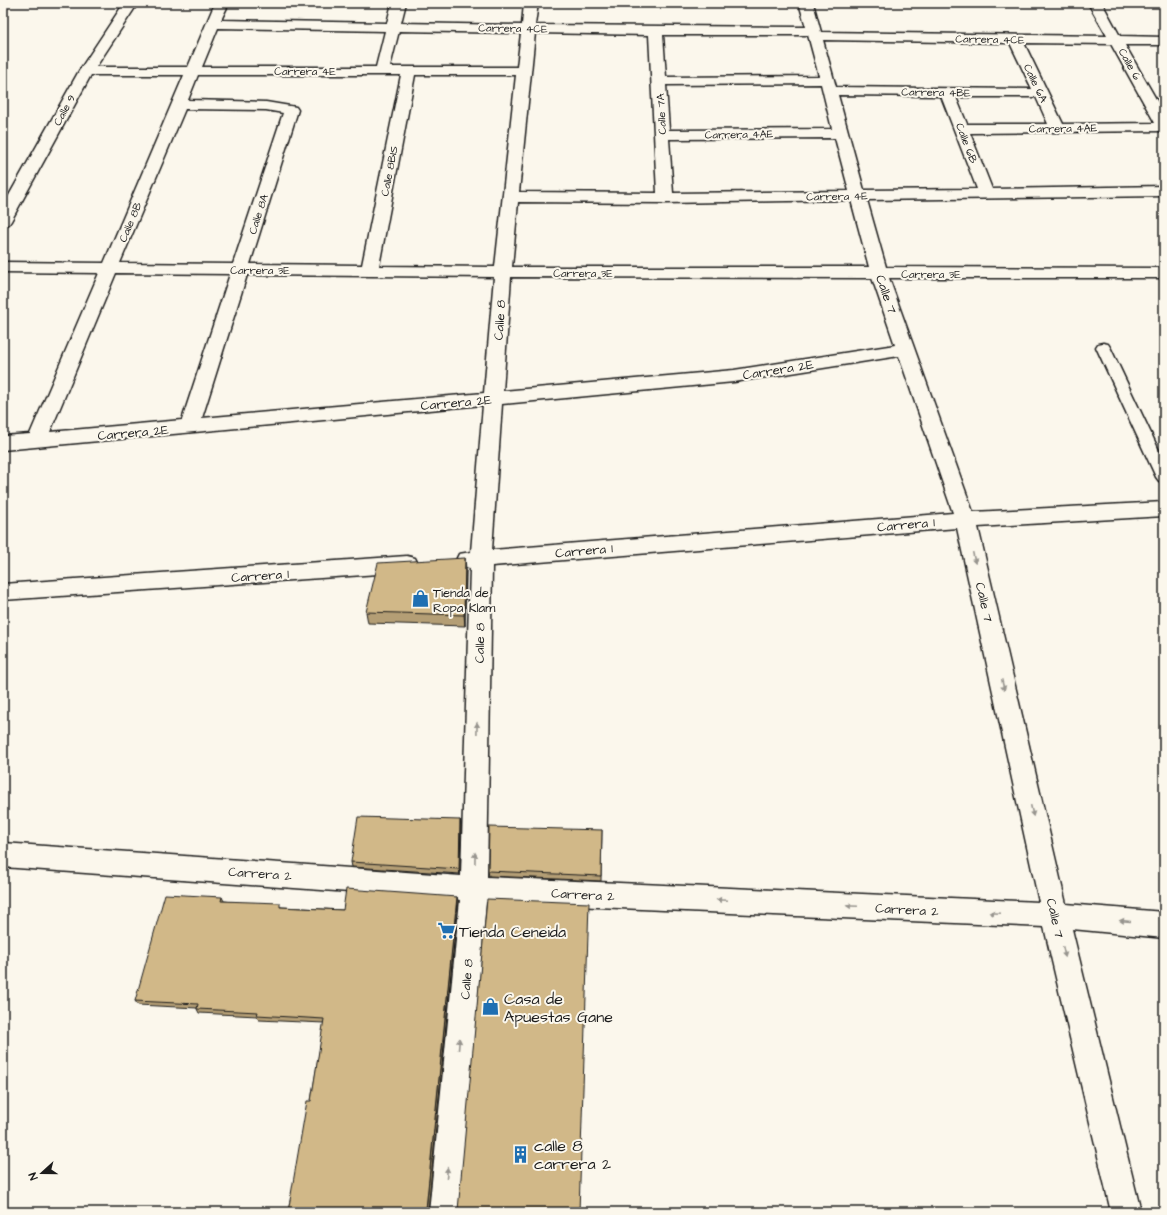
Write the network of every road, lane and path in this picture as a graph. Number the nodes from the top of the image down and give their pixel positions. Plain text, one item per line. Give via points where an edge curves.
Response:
1 (131, 3) edge
2 (222, 3) edge
3 (399, 3) edge
4 (531, 3) edge
5 (806, 3) edge
6 (1095, 3) edge
7 (212, 24) junction
8 (392, 26) junction
9 (528, 28) junction
10 (656, 31) junction
11 (815, 33) junction
12 (1015, 39) junction
13 (1117, 41) junction
14 (1164, 41) edge
15 (86, 71) junction
16 (192, 71) junction
17 (409, 71) junction
18 (524, 71) junction
19 (382, 72) junction
20 (659, 81) junction
21 (828, 86) junction
22 (947, 92) junction
23 (1041, 94) junction
24 (1149, 98) junction
25 (1164, 98) edge
26 (178, 104) junction
27 (1164, 126) edge
28 (1058, 128) junction
29 (962, 129) junction
30 (841, 133) junction
31 (662, 135) junction
32 (1164, 191) edge
33 (986, 193) junction
34 (859, 195) junction
35 (511, 197) junction
36 (665, 198) junction
37 (3, 221) edge
38 (3, 268) edge
39 (110, 269) junction
40 (240, 270) junction
41 (369, 270) junction
42 (503, 272) junction
43 (1164, 273) edge
44 (879, 274) junction
45 (1103, 347) dead end
46 (907, 349) junction
47 (493, 399) junction
48 (190, 426) junction
49 (37, 440) junction
50 (3, 443) edge
51 (1164, 477) edge
52 (1164, 509) edge
53 (966, 520) junction
54 (481, 559) junction
55 (449, 561) edge
56 (426, 563) edge
57 (3, 592) edge
58 (3, 855) edge
59 (474, 889) junction
60 (1055, 915) junction
61 (1164, 925) edge
62 (444, 1212) edge
63 (1126, 1212) edge

1 - 15 street, Calle 9
2 - 7 street, Calle 8B
3 - 8 street
4 - 9 street, Calle 8
5 - 11 street, Calle 7
6 - 13 street, Calle 6
7 - 8 street, Carrera 4CE
7 - 16 street, Calle 8B
8 - 9 street, Carrera 4CE
8 - 19 street
9 - 10 street, Carrera 4CE
9 - 18 street, Calle 8
10 - 11 street, Carrera 4CE
10 - 20 street, Calle 7A
11 - 12 street, Carrera 4CE
11 - 21 street, Calle 7
12 - 13 street, Carrera 4CE
12 - 23 street, Calle 6A
13 - 14 street, Carrera 4CE
13 - 24 street, Calle 6
15 - 16 street, Carrera 4E
15 - 37 street, Calle 9
16 - 19 street, Carrera 4E
16 - 26 street, Calle 8B
17 - 18 street, Carrera 4E
17 - 19 street, Carrera 4E
17 - 41 street, Calle 8BIS
18 - 35 street, Calle 8
20 - 21 street, Carrera 4BE
20 - 31 street, Calle 7A
21 - 22 street, Carrera 4BE
21 - 30 street, Calle 7
22 - 23 street, Carrera 4BE
22 - 29 street, Calle 6B
23 - 28 street, Calle 6A
24 - 25 street
24 - 27 street, Calle 6
26 - 39 street, Calle 8B
26 - 40 street, Calle 8A via 266,106 291,110
27 - 28 street, Carrera 4AE
28 - 29 street, Carrera 4AE
29 - 33 street, Calle 6B
30 - 31 street, Carrera 4AE
30 - 34 street, Calle 7
31 - 36 street, Calle 7A
32 - 33 street, Carrera 4E
33 - 34 street, Carrera 4E
34 - 36 street, Carrera 4E
34 - 44 street, Calle 7
35 - 36 street, Carrera 4E
35 - 42 street, Calle 8
38 - 39 street, Carrera 3E
39 - 40 street, Carrera 3E
39 - 49 street, Calle 8B
40 - 41 street, Carrera 3E
40 - 48 street, Calle 8A
41 - 42 street, Carrera 3E
42 - 44 street, Carrera 3E
42 - 47 street, Calle 8
43 - 44 street, Carrera 3E
44 - 46 street, Calle 7
45 - 51 lane
46 - 47 street, Carrera 2E via 734,376
46 - 53 street, Calle 7
47 - 48 street, Carrera 2E
47 - 54 street, Calle 8
48 - 49 street, Carrera 2E
49 - 50 street, Carrera 2E
52 - 53 street, Carrera 1
53 - 54 street, Carrera 1
53 -> 60 street, Calle 7
54 - 55 street, Carrera 1
59 -> 54 street, Calle 8
56 - 57 street, Carrera 1
58 - 59 street, Carrera 2
60 -> 59 street, Carrera 2
62 -> 59 street, Calle 8
61 -> 60 street, Carrera 2
60 -> 63 street, Calle 7

